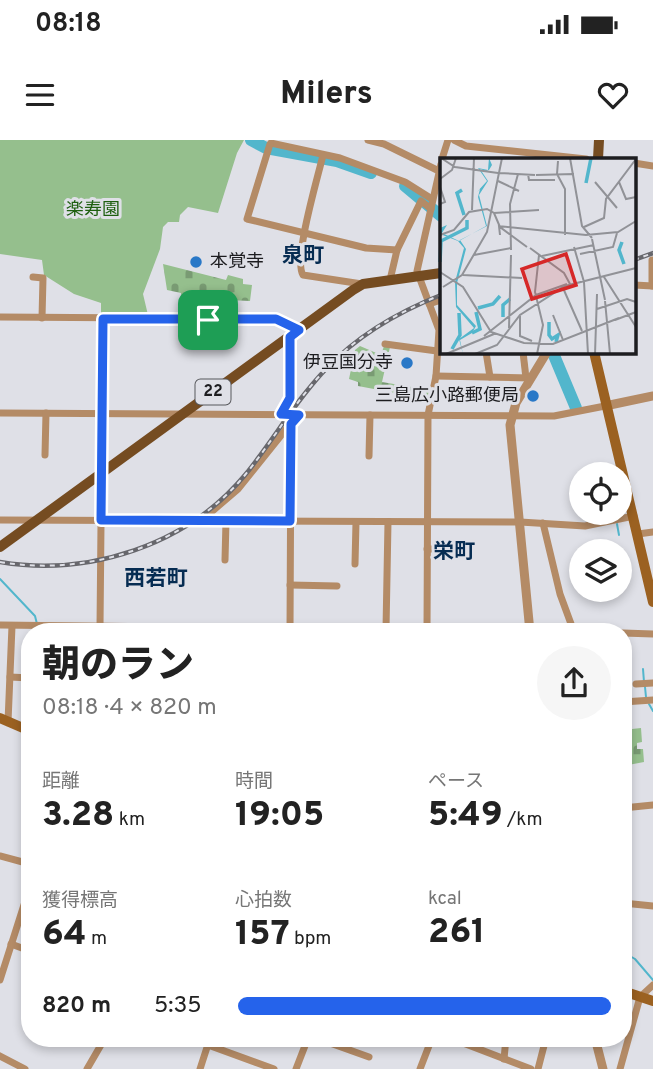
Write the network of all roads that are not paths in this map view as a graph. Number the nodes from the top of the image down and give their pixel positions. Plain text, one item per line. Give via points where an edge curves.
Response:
1 (368, 140) edge
2 (454, 140) edge
3 (599, 140) edge
4 (269, 146) edge
5 (322, 158) junction
6 (577, 158) edge
7 (598, 158) edge
8 (440, 165) edge
9 (440, 169) edge
10 (432, 204) junction
11 (440, 209) edge
12 (304, 234) junction
13 (397, 250) junction
14 (652, 260) edge
15 (440, 273) edge
16 (417, 276) junction
17 (33, 277) dead end
18 (390, 280) junction
19 (363, 284) junction
20 (652, 286) edge
21 (440, 300) edge
22 (429, 304) junction
23 (0, 317) edge
24 (42, 318) junction
25 (103, 319) junction
26 (294, 333) junction
27 (385, 344) dead end
28 (438, 351) junction
29 (486, 354) edge
30 (523, 354) edge
31 (546, 354) edge
32 (594, 354) edge
33 (436, 376) junction
34 (490, 377) junction
35 (529, 378) junction
36 (653, 396) edge
37 (605, 406) junction
38 (0, 413) edge
39 (46, 413) junction
40 (101, 413) junction
41 (181, 414) junction
42 (281, 414) junction
43 (299, 415) junction
44 (369, 415) junction
45 (428, 415) junction
46 (511, 416) junction
47 (291, 424) junction
48 (45, 455) dead end
49 (369, 456) dead end
50 (101, 475) junction
51 (634, 516) junction
52 (0, 520) edge
53 (37, 520) junction
54 (101, 520) junction
55 (202, 521) junction
56 (226, 521) junction
57 (290, 521) junction
58 (356, 522) junction
59 (388, 522) junction
60 (428, 522) junction
61 (520, 522) junction
62 (543, 523) junction
63 (653, 532) edge
64 (638, 534) junction
65 (0, 547) edge
66 (427, 549) junction
67 (447, 549) dead end
68 (225, 560) dead end
69 (355, 564) dead end
70 (290, 585) junction
71 (337, 586) dead end
72 (653, 602) edge
73 (100, 623) edge
74 (289, 623) edge
75 (386, 623) edge
76 (427, 623) edge
77 (529, 623) edge
78 (571, 623) edge
79 (0, 625) edge
80 (12, 625) junction
81 (21, 625) edge
82 (632, 633) edge
83 (653, 634) edge
84 (10, 677) junction
85 (21, 678) edge
86 (653, 700) edge
87 (632, 701) edge
88 (4, 720) edge
89 (21, 727) edge
90 (653, 805) edge
91 (632, 807) edge
92 (0, 856) edge
93 (21, 862) edge
94 (632, 904) edge
95 (653, 906) edge
96 (21, 913) edge
97 (11, 944) junction
98 (21, 948) edge
99 (3, 958) edge
100 (0, 980) edge
101 (652, 986) edge
102 (632, 995) edge
103 (640, 997) junction
104 (653, 1001) edge
105 (632, 1026) edge
106 (101, 1047) edge
107 (207, 1047) edge
108 (223, 1047) edge
109 (305, 1047) edge
110 (341, 1047) edge
111 (429, 1047) edge
112 (473, 1047) edge
113 (505, 1047) edge
114 (544, 1047) edge
115 (597, 1047) edge
116 (626, 1047) edge
117 (0, 1056) edge
118 (369, 1057) dead end
119 (503, 1059) junction
120 (25, 1069) edge
121 (88, 1069) edge
122 (201, 1069) edge
123 (274, 1069) edge
124 (296, 1069) edge
125 (420, 1069) edge
126 (531, 1069) edge
127 (538, 1069) edge
128 (603, 1069) edge
129 (620, 1069) edge

1 - 8 street
2 - 6 street via 466,146
3 - 7 main road
4 - 5 street
4 - 12 street via 247,219
5 - 10 street via 340,158 405,182
5 - 12 street
9 - 10 street
10 - 11 street
10 - 13 street via 421,201
10 - 16 street
12 - 13 street
12 - 19 street via 299,270 303,275
13 - 18 street
14 - 20 street
15 - 16 main road, 22
16 - 18 main road, 22
16 - 22 street
17 - 24 street via 43,278
18 - 19 main road, 22
19 - 26 main road, 22
21 - 22 street
22 - 28 street via 438,327
23 - 24 street
24 - 25 street
25 - 26 street via 276,319
25 - 40 street
26 - 41 main road, 22
26 - 42 street via 290,398
27 - 28 street
28 - 33 street
29 - 34 street
30 - 35 street
31 - 35 street
32 - 37 main road
33 - 34 street
33 - 45 street
34 - 35 street
35 - 46 street
36 - 37 street
37 - 46 street via 566,415
37 - 51 main road
38 - 39 street
39 - 40 street
39 - 48 street
40 - 41 street
40 - 50 street
41 - 42 street
41 - 50 main road, 22
42 - 43 street
43 - 44 street
43 - 47 street
44 - 45 street
44 - 49 street
45 - 46 street
45 - 60 street
46 - 61 street
47 - 55 street via 238,489
47 - 57 street
50 - 53 main road, 22
50 - 54 street
51 - 62 street via 585,526
51 - 64 main road
52 - 53 street
53 - 54 street
53 - 65 main road, 22
54 - 55 street
54 - 73 street
55 - 56 street
56 - 57 street
56 - 68 street
57 - 58 street
57 - 70 street
58 - 59 street
58 - 69 street
59 - 60 street
59 - 75 street
60 - 61 street
60 - 66 street
61 - 62 street
61 - 77 street
62 - 78 street
63 - 64 street
64 - 72 main road
66 - 67 street
66 - 76 street
70 - 71 street
70 - 74 street
79 - 80 street
80 - 81 street
80 - 84 street
82 - 83 street
84 - 85 street
84 - 88 street
86 - 87 street
88 - 89 main road
90 - 91 street
92 - 93 street
94 - 95 street
96 - 97 street
97 - 98 street
97 - 99 street
99 - 100 street
101 - 103 street
102 - 103 main road
103 - 104 main road
103 - 105 street
106 - 121 street
107 - 122 street
108 - 123 street
109 - 124 street
110 - 118 street
111 - 125 street
112 - 119 street
113 - 119 street
114 - 127 street
115 - 128 street
116 - 129 street
117 - 120 street
119 - 126 street

